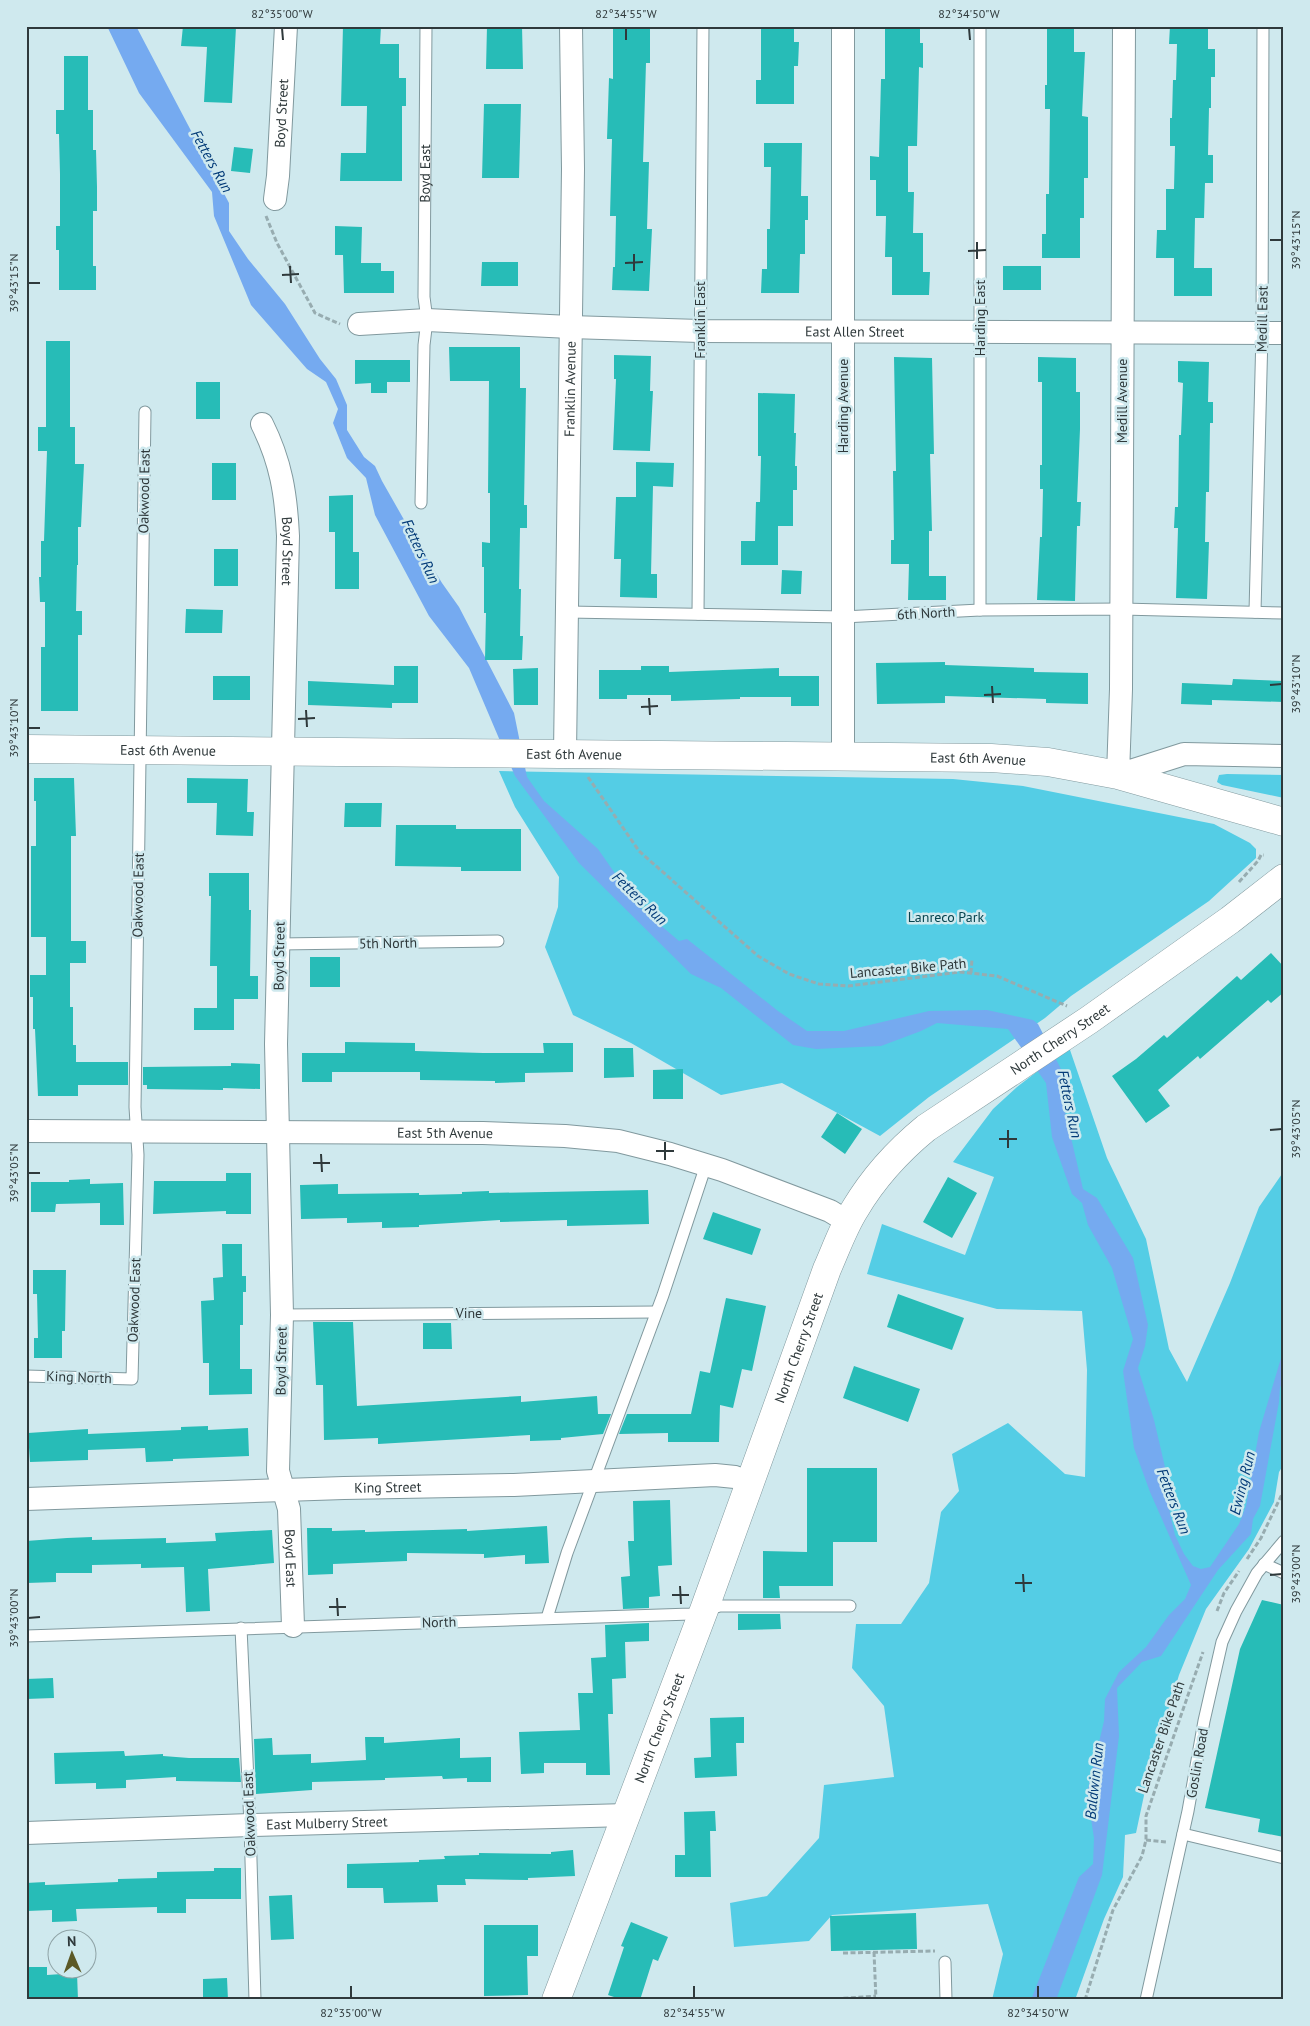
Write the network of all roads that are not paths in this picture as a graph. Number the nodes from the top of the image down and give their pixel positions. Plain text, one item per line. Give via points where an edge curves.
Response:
1 (286, 26) edge
2 (426, 26) edge
3 (571, 26) edge
4 (703, 26) edge
5 (843, 26) edge
6 (980, 26) edge
7 (1124, 26) edge
8 (1263, 26) edge
9 (270, 205) road end
10 (427, 320) junction
11 (359, 324) road end
12 (570, 327) junction
13 (700, 330) junction
14 (980, 331) junction
15 (843, 332) junction
16 (1122, 332) junction
17 (1273, 333) edge
18 (145, 412) dead end
19 (262, 424) dead end
20 (422, 503) dead end
21 (1122, 608) junction
22 (980, 610) junction
23 (568, 612) junction
24 (1255, 612) junction
25 (1284, 613) edge
26 (698, 614) junction
27 (843, 617) junction
28 (26, 749) edge
29 (140, 750) junction
30 (283, 751) junction
31 (555, 753) junction
32 (843, 756) junction
33 (1284, 756) edge
34 (1118, 775) junction
35 (1284, 822) edge
36 (1284, 878) edge
37 (498, 941) dead end
38 (279, 944) junction
39 (26, 1131) edge
40 (136, 1132) junction
41 (278, 1132) junction
42 (706, 1165) junction
43 (848, 1222) junction
44 (656, 1312) junction
45 (282, 1315) junction
46 (26, 1376) edge
47 (132, 1379) joint
48 (593, 1482) junction
49 (749, 1482) junction
50 (285, 1491) junction
51 (26, 1499) edge
52 (1284, 1541) edge
53 (1264, 1564) junction
54 (1284, 1573) edge
55 (850, 1606) dead end
56 (704, 1610) junction
57 (547, 1618) junction
58 (293, 1626) junction
59 (241, 1628) junction
60 (26, 1636) edge
61 (627, 1815) junction
62 (250, 1825) junction
63 (26, 1833) edge
64 (1182, 1838) junction
65 (1284, 1858) edge
66 (945, 1962) road end
67 (255, 2000) edge
68 (556, 2000) edge
69 (946, 2000) edge
70 (1146, 2000) edge

1 - 9 street, Boyd Street via 278,176
2 - 10 lane, Boyd East via 424,297
3 - 12 street, Franklin Avenue
4 - 13 lane, Franklin East
5 - 15 street, Harding Avenue
6 - 14 lane, Harding East
7 - 16 street, Medill Avenue
8 - 17 lane, Medill East
10 - 11 street, East Allen Street
10 - 12 street, East Allen Street
10 - 20 lane, Boyd East
12 - 13 street, East Allen Street
12 - 23 street, Franklin Avenue
13 - 15 street, East Allen Street
13 - 26 lane, Franklin East
14 - 15 street, East Allen Street
14 - 16 street, East Allen Street
14 - 22 lane, Harding East
15 - 27 street, Harding Avenue
16 - 17 street, East Allen Street
16 - 21 street, Medill Avenue
17 - 24 lane, Medill East
18 - 29 lane, Oakwood East
19 - 30 street, Boyd Street via 279,465 288,536
21 - 22 lane, 6th North
21 - 24 lane, 6th North
21 - 34 street, Medill Avenue
22 - 27 lane, 6th North
23 - 26 lane, 6th North
23 - 31 street, Franklin Avenue
24 - 25 lane, 6th North
26 - 27 lane, 6th North
27 - 32 street, Harding Avenue
28 - 29 main road, East 6th Avenue
29 - 30 main road, East 6th Avenue
29 - 40 lane, Oakwood East
30 - 31 main road, East 6th Avenue
30 - 38 street, Boyd Street
31 - 32 main road, East 6th Avenue
32 - 34 main road, East 6th Avenue via 991,758 1048,762
33 - 34 street, East 6th Avenue via 1184,754
34 - 35 main road, East 6th Avenue
36 - 43 main road, North Cherry Street via 1063,1038 947,1113 905,1146 866,1192
37 - 38 lane, 5th North
38 - 41 street, Boyd Street
39 - 40 street, East 5th Avenue
40 - 41 street, East 5th Avenue
40 - 47 lane, Oakwood East
41 - 42 street, East 5th Avenue via 564,1136 618,1142
41 - 45 street, Boyd Street
42 - 43 street, East 5th Avenue via 830,1211
42 - 44 lane
43 - 49 main road, North Cherry Street via 827,1269
44 - 45 lane, Vine
44 - 48 lane
45 - 50 street, Boyd Street via 278,1471
46 - 47 lane, King North
48 - 49 street, King Street via 715,1475
48 - 50 street, King Street
48 - 57 lane
49 - 56 main road, North Cherry Street
50 - 51 street, King Street
50 - 58 street, Boyd East via 289,1509
52 - 53 lane, Goslin Road
53 - 54 lane
53 - 64 lane, Goslin Road via 1222,1642
55 - 56 lane, North via 729,1606
56 - 57 lane, North via 691,1614
56 - 61 main road, North Cherry Street
57 - 58 lane, North
58 - 59 lane, North
59 - 60 lane, North
59 - 62 lane, Oakwood East
61 - 62 street, East Mulberry Street
61 - 68 main road, North Cherry Street
62 - 63 street, East Mulberry Street
62 - 67 lane, Oakwood East
64 - 65 lane
64 - 70 lane, Goslin Road
66 - 69 lane

